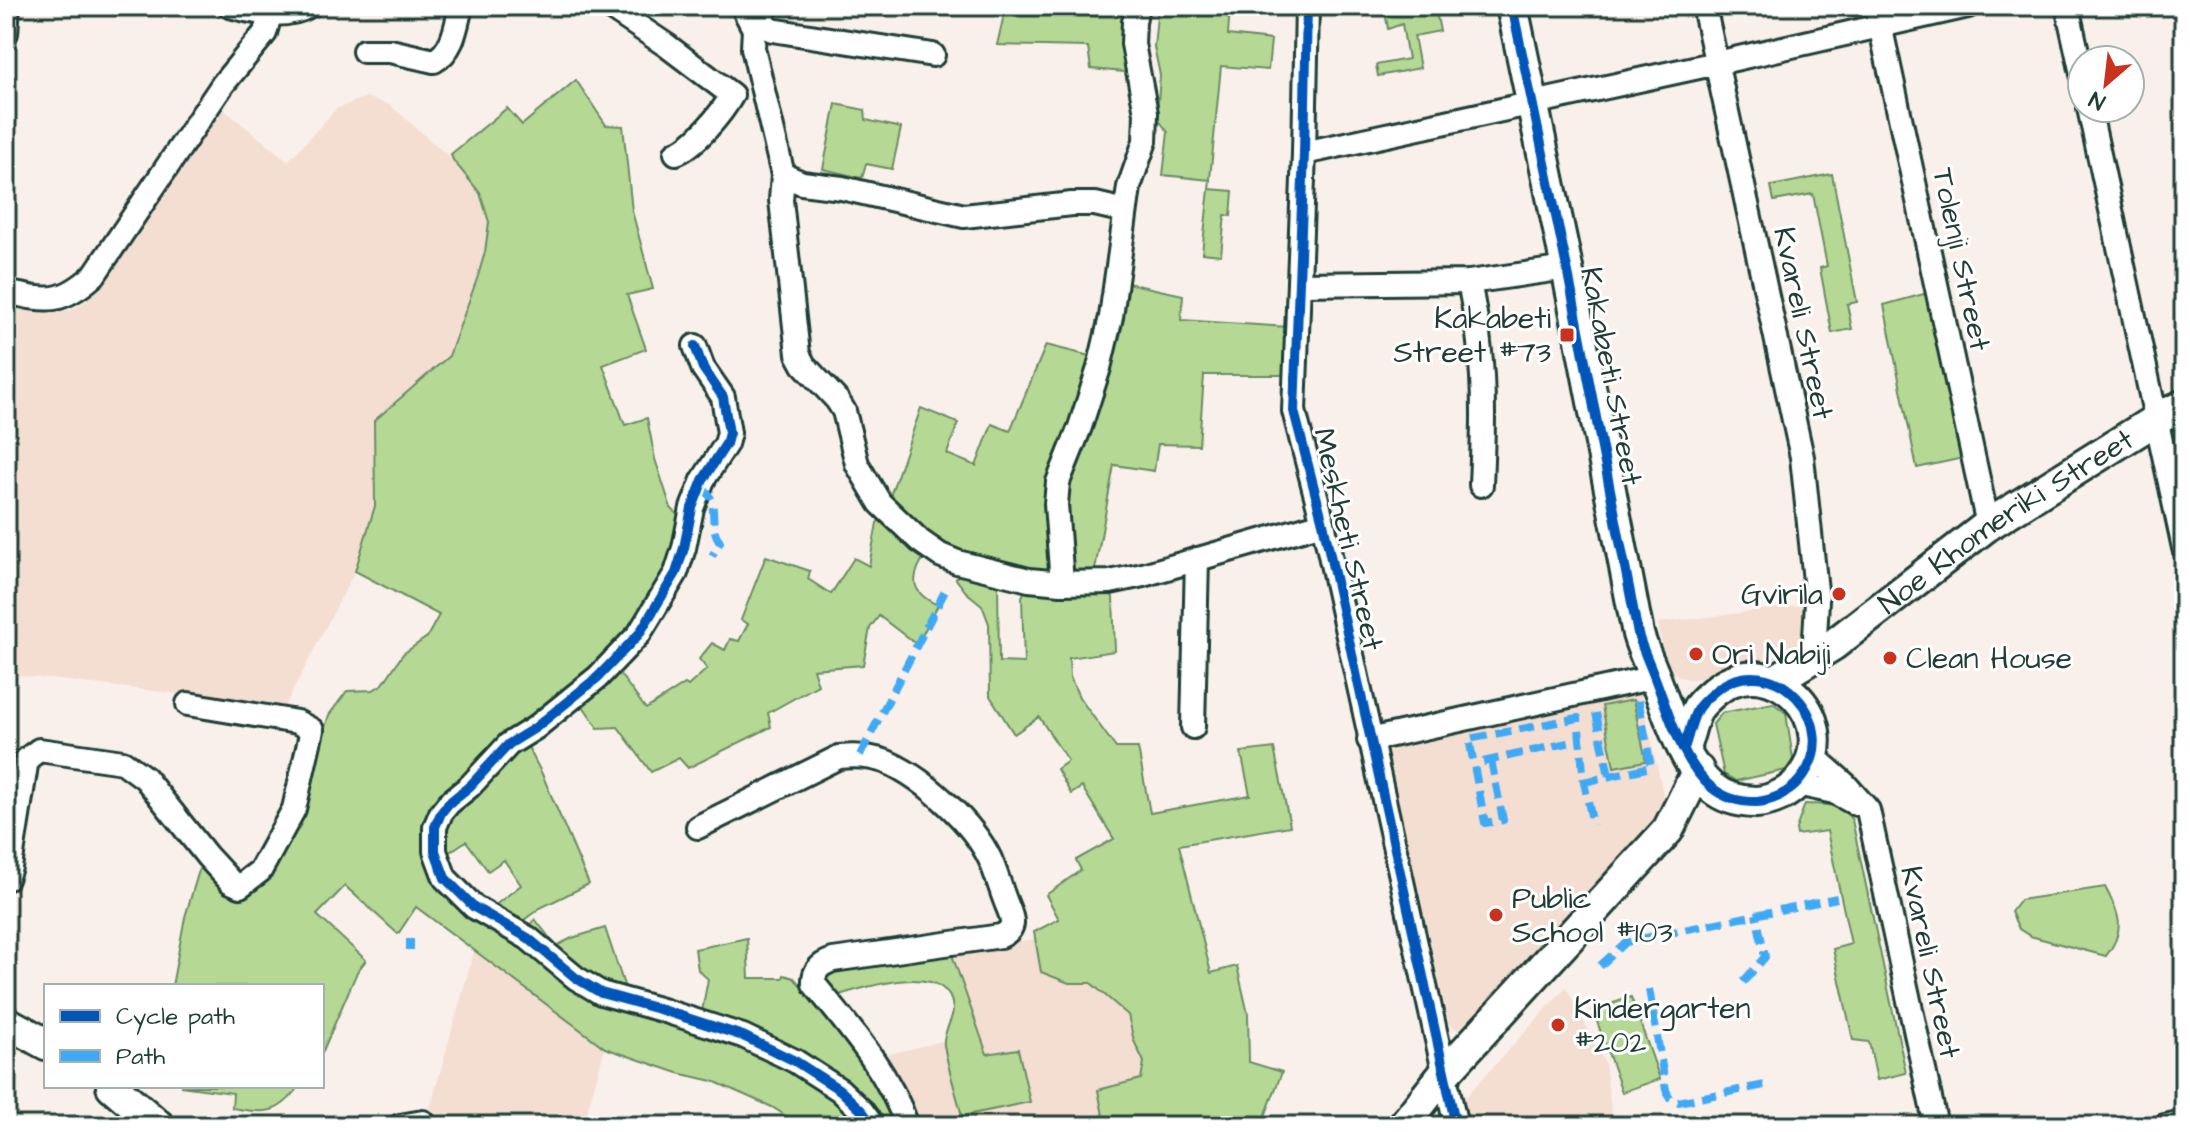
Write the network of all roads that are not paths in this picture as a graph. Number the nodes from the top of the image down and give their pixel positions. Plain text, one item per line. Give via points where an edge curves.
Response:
1 (8, 6) edge
2 (230, 6) edge
3 (309, 6) edge
4 (461, 6) edge
5 (608, 6) edge
6 (742, 6) edge
7 (1137, 6) edge
8 (1307, 6) edge
9 (1512, 6) edge
10 (1704, 6) edge
11 (1968, 6) edge
12 (2067, 6) edge
13 (264, 13) junction
14 (1878, 16) edge
15 (761, 19) edge
16 (6, 33) edge
17 (2075, 44) edge
18 (364, 51) dead end
19 (933, 55) dead end
20 (1717, 63) junction
21 (1534, 103) junction
22 (2092, 124) edge
23 (676, 153) dead end
24 (1304, 153) junction
25 (783, 175) junction
26 (1125, 211) junction
27 (1567, 268) junction
28 (1469, 282) junction
29 (1299, 284) junction
30 (6, 292) edge
31 (695, 346) dead end
32 (2184, 405) edge
33 (2157, 419) junction
34 (1481, 485) dead end
35 (1323, 523) junction
36 (1988, 525) junction
37 (2184, 548) edge
38 (1197, 559) junction
39 (1062, 583) junction
40 (1824, 650) junction
41 (1655, 677) junction
42 (1774, 681) junction
43 (1704, 700) junction
44 (188, 704) dead end
45 (1808, 712) junction
46 (1193, 727) dead end
47 (1369, 740) junction
48 (1813, 756) junction
49 (1691, 759) junction
50 (1797, 784) junction
51 (1725, 797) junction
52 (1868, 810) junction
53 (698, 827) dead end
54 (1668, 830) junction
55 (6, 879) edge
56 (6, 1022) edge
57 (44, 1043) edge
58 (1444, 1074) junction
59 (114, 1088) edge
60 (423, 1122) dead end
61 (2184, 1122) edge
62 (159, 1126) edge
63 (400, 1126) edge
64 (873, 1126) edge
65 (907, 1126) edge
66 (1403, 1126) edge
67 (1456, 1126) edge
68 (1936, 1126) edge
69 (2165, 1126) edge

1 - 16 street
2 - 13 street
3 - 13 street
4 - 18 street via 447,51 434,61
5 - 23 street via 732,95 712,123
6 - 15 street
7 - 26 street via 1133,44 1146,113 1145,141
8 - 24 street, Meskheti Street
9 - 21 street, Kakabeti Street
10 - 20 street, Kvareli Street
11 - 14 street
12 - 17 street
13 - 30 street via 265,33 236,64 94,275 61,298 40,300
14 - 20 street
14 - 36 street, Tolenji Street
15 - 19 street via 772,30
15 - 25 street via 753,48
20 - 21 street
20 - 40 street, Kvareli Street via 1802,457
21 - 24 street
21 - 27 street, Kakabeti Street
22 - 33 street
24 - 29 street, Meskheti Street
25 - 26 street via 964,216 1072,204
25 - 39 street via 781,200 798,354 844,411 857,464 880,503 940,555 1029,580
26 - 39 street via 1099,368 1058,482
27 - 28 street
27 - 41 street, Kakabeti Street via 1638,634
28 - 29 street
28 - 34 street via 1482,385
29 - 35 street, Meskheti Street via 1294,411
31 - 64 street via 723,397 729,433 692,508 676,573 639,634 598,677 509,744 449,803 435,827 435,851 445,878 474,907 528,938 576,978 601,993 708,1024 782,1054 840,1090
32 - 33 street, Noe Khomeriki Street
33 - 36 street, Noe Khomeriki Street
33 - 37 street
35 - 38 street
35 - 47 street, Meskheti Street
36 - 40 street, Noe Khomeriki Street
38 - 39 street via 1110,582
38 - 46 street
40 - 42 street, Noe Khomeriki Street
40 - 45 street, Noe Khomeriki Street
41 - 43 street
41 - 47 street
41 - 49 street, Kakabeti Street
42 - 43 street via 1740,678
42 - 45 street via 1794,693
43 - 49 street via 1697,710
44 - 55 street via 297,722 312,730 294,809 260,871 240,886 231,882 145,778 123,762 39,750 27,759
45 - 48 street
47 - 58 street, Meskheti Street
48 - 50 street
48 - 52 street
49 - 51 street via 1709,786
49 - 54 street
50 - 51 street via 1764,802
50 - 52 street via 1834,792
51 - 54 street
52 - 68 street, Kvareli Street
53 - 65 street via 839,757 860,755 909,774 971,831 989,858 1013,925 1010,932 833,960 813,976 877,1065
54 - 58 street
56 - 57 street
58 - 66 street
58 - 67 street, Meskheti Street
59 - 62 street
60 - 63 street
61 - 69 street

